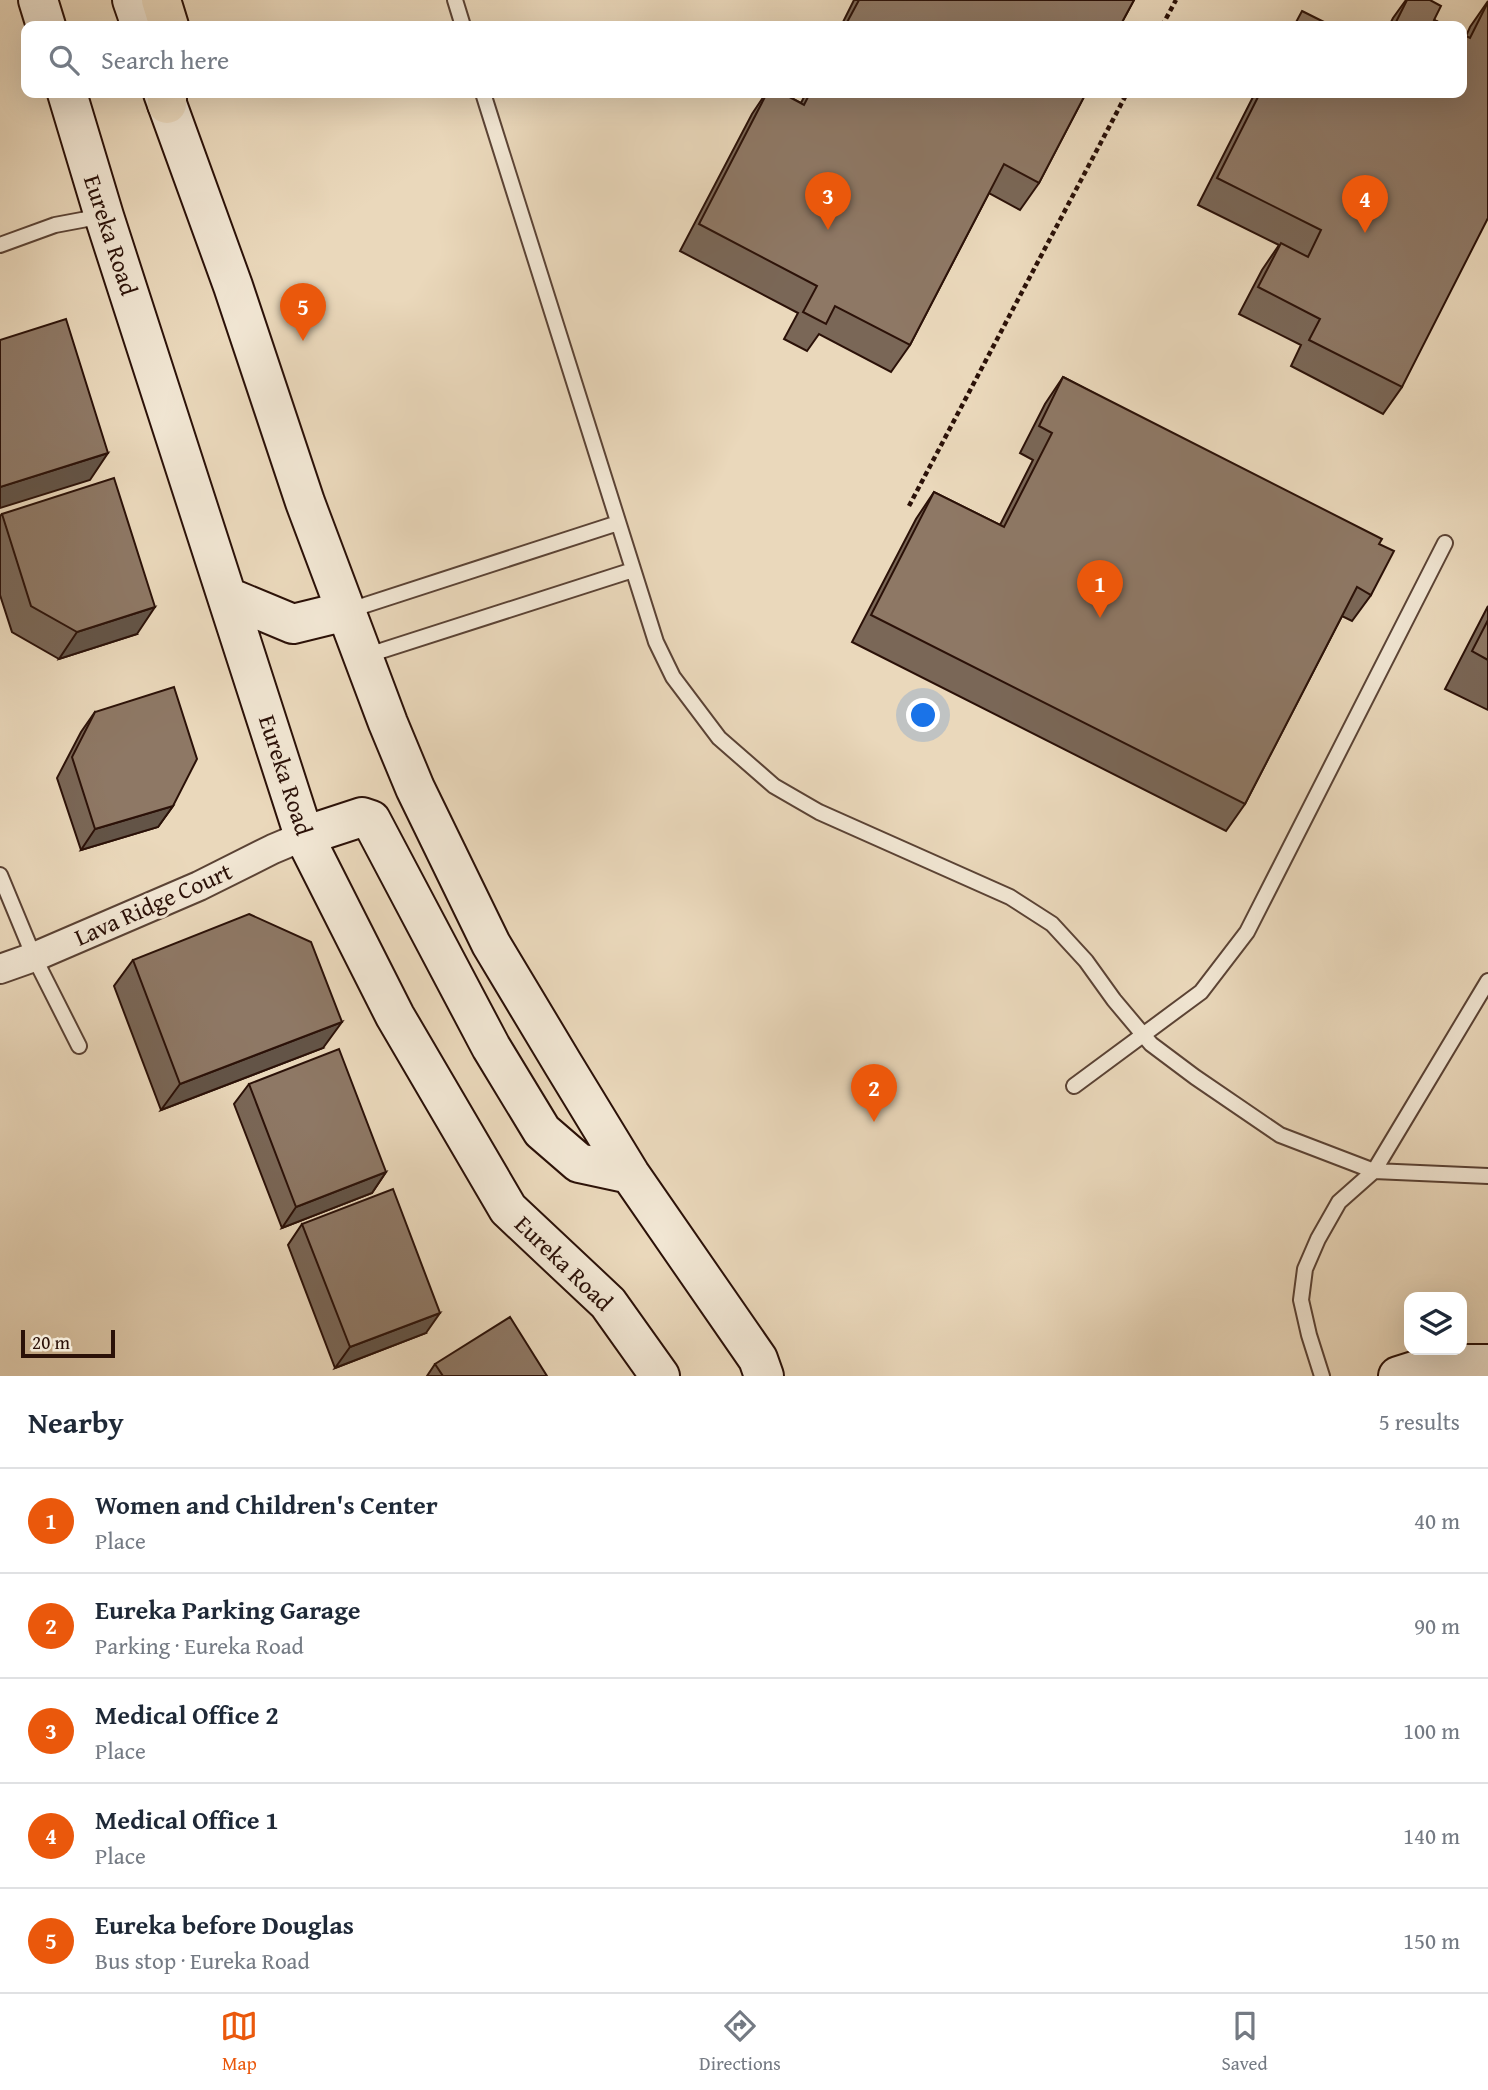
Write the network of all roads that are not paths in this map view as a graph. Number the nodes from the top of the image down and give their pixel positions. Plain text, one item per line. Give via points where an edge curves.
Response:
1 (38, 0) edge
2 (455, 0) edge
3 (142, 9) edge
4 (44, 21) edge
5 (161, 21) edge
6 (461, 21) edge
7 (69, 98) edge
8 (167, 98) edge
9 (485, 98) edge
10 (104, 216) junction
11 (0, 245) edge
12 (618, 523) junction
13 (1445, 543) dead end
14 (633, 570) junction
15 (228, 597) junction
16 (346, 611) junction
17 (364, 657) junction
18 (304, 836) junction
19 (0, 875) edge
20 (34, 957) junction
21 (0, 969) edge
22 (1488, 981) edge
23 (1144, 1035) junction
24 (79, 1046) dead end
25 (1074, 1086) dead end
26 (1374, 1171) junction
27 (630, 1174) junction
28 (1488, 1176) edge
29 (1488, 1364) edge
30 (660, 1376) edge
31 (764, 1376) edge
32 (1322, 1376) edge
33 (1398, 1376) edge

1 - 4 main road
2 - 6 lane
3 - 5 main road
7 - 10 main road, Eureka Road
8 - 16 main road
9 - 12 lane
10 - 11 lane via 55,225
10 - 15 main road, Eureka Road
12 - 14 lane
12 - 16 lane
13 - 23 lane via 1247,932 1200,992
14 - 17 lane
14 - 23 lane via 656,642 673,677 719,738 774,786 819,812 1010,897 1052,924
15 - 16 main road via 293,624
15 - 18 main road, Eureka Road
16 - 17 main road
17 - 27 main road via 415,788 491,944
18 - 20 street, Lava Ridge Court
18 - 27 main road via 362,817 371,820 491,1047 542,1131 579,1163
18 - 30 main road, Eureka Road via 395,1016 508,1209 608,1303
19 - 20 lane
20 - 21 street, Lava Ridge Court
20 - 24 lane
22 - 26 lane
23 - 25 lane
23 - 26 lane via 1150,1044 1280,1135
26 - 28 lane
26 - 32 lane via 1339,1202 1305,1269 1301,1300
27 - 31 main road via 758,1359
29 - 33 main road via 1436,1364

